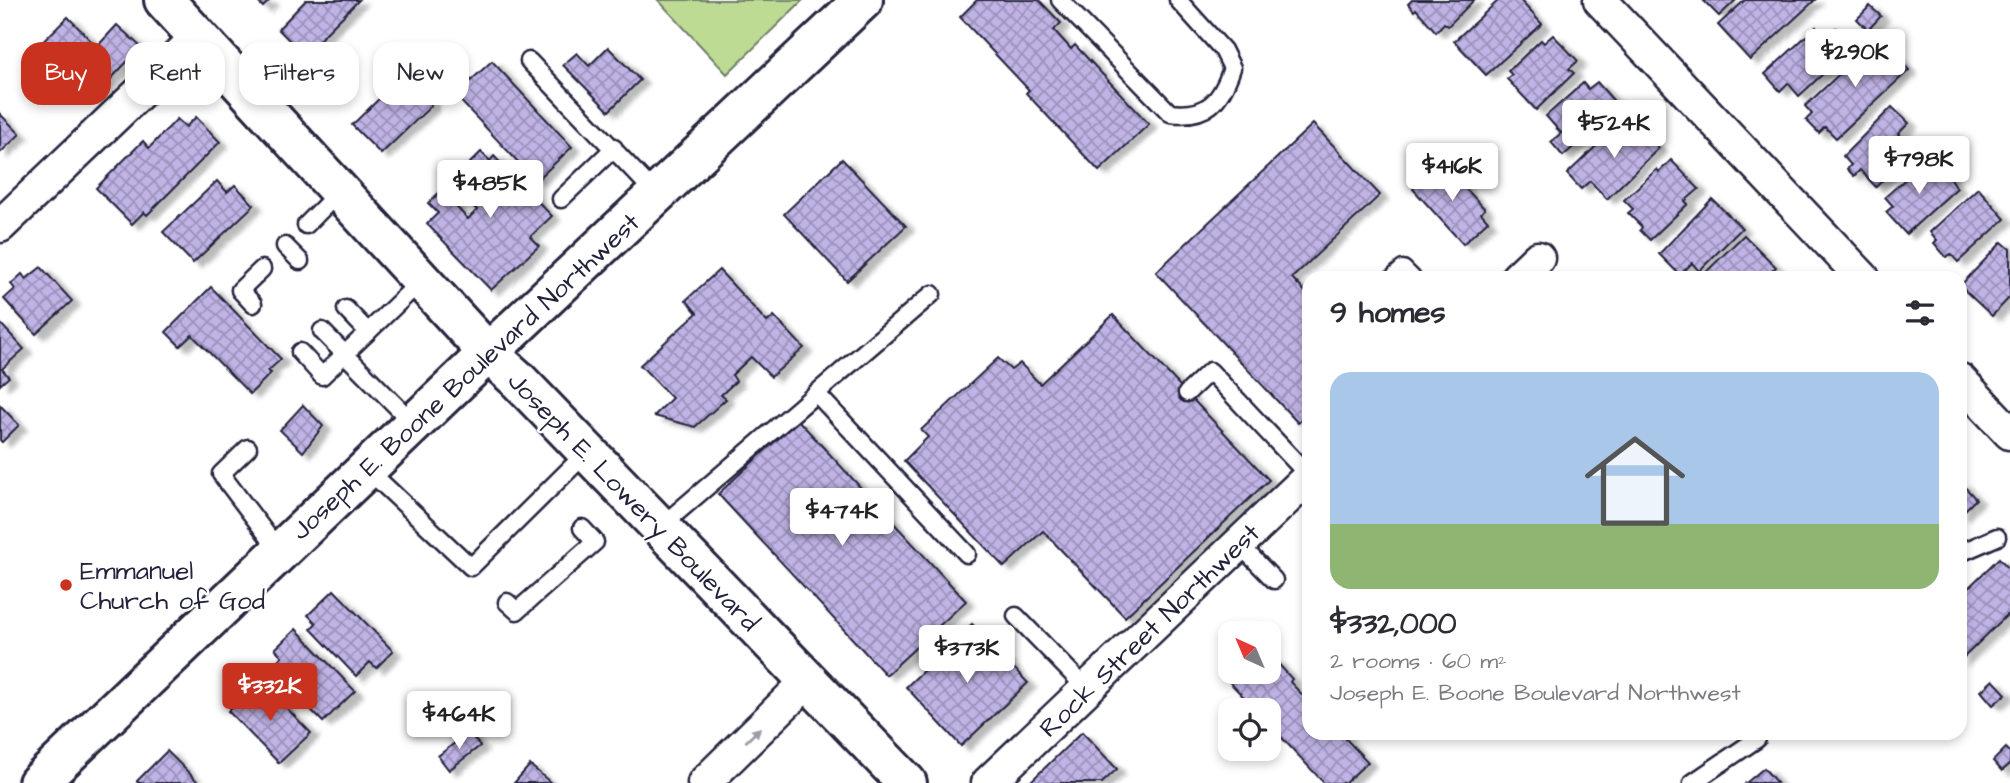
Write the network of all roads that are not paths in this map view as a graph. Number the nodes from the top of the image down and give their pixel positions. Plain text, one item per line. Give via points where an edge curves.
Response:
1 (164, 0) edge
2 (863, 0) edge
3 (1060, 0) edge
4 (1178, 0) edge
5 (1600, 0) edge
6 (199, 36) junction
7 (529, 61) dead end
8 (614, 148) junction
9 (340, 191) junction
10 (657, 195) junction
11 (561, 199) dead end
12 (306, 225) dead end
13 (0, 226) edge
14 (285, 246) dead end
15 (300, 261) dead end
16 (262, 269) dead end
17 (1856, 271) edge
18 (422, 280) junction
19 (932, 294) dead end
20 (253, 304) dead end
21 (346, 309) dead end
22 (322, 331) dead end
23 (368, 332) junction
24 (300, 352) dead end
25 (488, 353) junction
26 (344, 354) junction
27 (1967, 387) edge
28 (816, 393) junction
29 (1187, 393) dead end
30 (414, 424) junction
31 (2010, 433) edge
32 (248, 448) dead end
33 (586, 453) junction
34 (367, 469) junction
35 (1302, 470) edge
36 (1302, 484) edge
37 (659, 527) junction
38 (582, 528) dead end
39 (1997, 537) dead end
40 (1239, 544) junction
41 (1967, 550) edge
42 (280, 552) junction
43 (558, 552) dead end
44 (967, 554) dead end
45 (570, 564) junction
46 (1274, 580) dead end
47 (507, 602) dead end
48 (1016, 616) dead end
49 (810, 680) junction
50 (1087, 690) junction
51 (1756, 740) edge
52 (38, 783) edge
53 (704, 783) edge
54 (907, 783) edge
55 (988, 783) edge
56 (1692, 783) edge

1 - 6 main road, Joseph E. Lowery Boulevard
2 - 10 main road, Joseph E. Boone Boulevard Northwest
3 - 4 lane via 1170,113 1189,115 1213,105 1232,68 1223,50
5 - 17 street
6 - 9 main road, Joseph E. Lowery Boulevard
6 - 13 street
7 - 8 lane
8 - 10 lane
8 - 11 lane
9 - 12 lane
9 - 18 main road, Joseph E. Lowery Boulevard
10 - 25 main road, Joseph E. Boone Boulevard Northwest
14 - 15 lane
16 - 20 lane via 240,290
18 - 23 lane
18 - 25 main road, Joseph E. Lowery Boulevard
19 - 28 lane
21 - 23 lane
22 - 26 lane
23 - 26 lane
24 - 26 lane via 322,376
25 - 30 main road, Joseph E. Boone Boulevard Northwest
25 - 33 main road, Joseph E. Lowery Boulevard
26 - 30 lane
27 - 31 street
28 - 37 lane
28 - 44 lane
29 - 35 lane via 1210,371
30 - 34 main road, Joseph E. Boone Boulevard Northwest
32 - 42 lane via 221,474
33 - 34 lane via 553,498 477,572
33 - 37 main road, Joseph E. Lowery Boulevard
34 - 42 main road, Joseph E. Boone Boulevard Northwest
36 - 40 street, Rock Street Northwest
37 - 49 main road, Joseph E. Lowery Boulevard
38 - 45 lane via 595,542
39 - 41 lane
40 - 46 lane
40 - 50 street, Rock Street Northwest
42 - 52 main road, Joseph E. Boone Boulevard Northwest
43 - 45 lane
45 - 47 lane via 535,585 517,611
48 - 50 lane
53 -> 49 street
49 - 54 main road, Joseph E. Lowery Boulevard
50 - 55 street, Rock Street Northwest
51 - 56 lane

